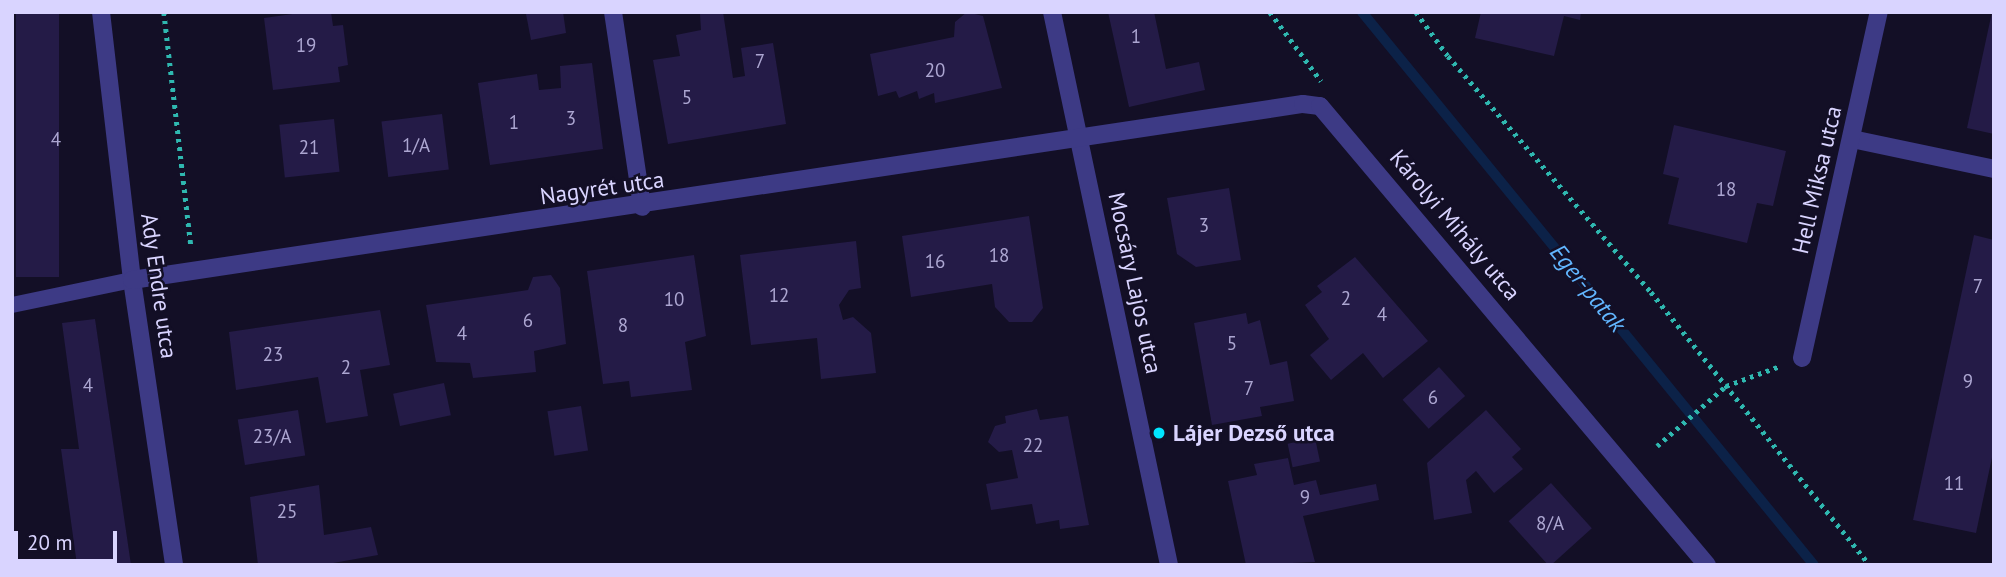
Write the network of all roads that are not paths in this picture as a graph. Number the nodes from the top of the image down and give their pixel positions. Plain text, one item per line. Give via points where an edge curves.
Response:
1 (101, 12) edge
2 (613, 12) edge
3 (1052, 12) edge
4 (1879, 12) edge
5 (1079, 139) junction
6 (1852, 139) junction
7 (1994, 169) edge
8 (642, 207) junction
9 (132, 280) junction
10 (12, 305) edge
11 (1802, 358) road end
12 (174, 565) edge
13 (1169, 565) edge
14 (1707, 565) edge

1 - 9 street, Ady Endre utca
2 - 8 street
3 - 5 street, Mocsáry Lajos utca
4 - 6 street, Hell Miksa utca
5 - 8 street, Nagyrét utca
5 - 13 street, Mocsáry Lajos utca
5 - 14 street, Károlyi Mihály utca via 1303,104 1320,106
6 - 7 street
6 - 11 street, Hell Miksa utca
8 - 9 street, Nagyrét utca
9 - 10 lane
9 - 12 street, Ady Endre utca

